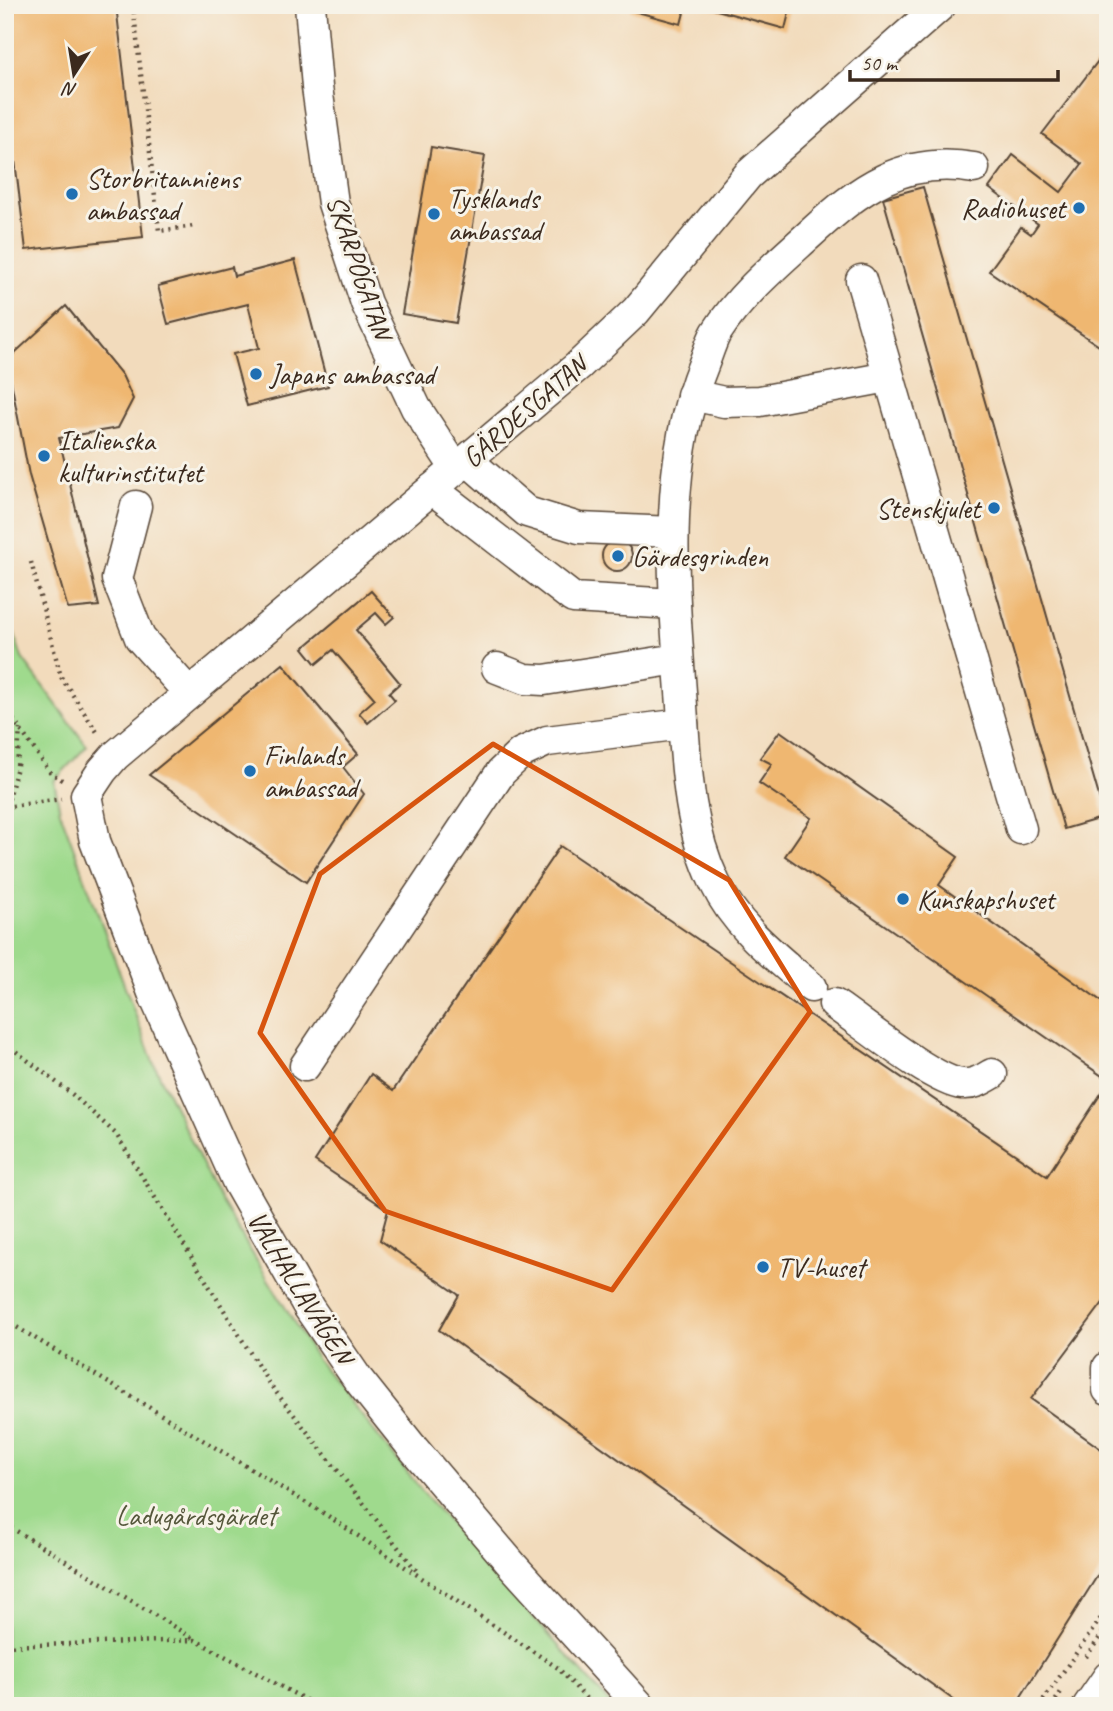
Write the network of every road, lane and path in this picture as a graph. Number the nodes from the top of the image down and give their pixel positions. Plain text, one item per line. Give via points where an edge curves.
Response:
1 (133, 5) edge
2 (310, 5) edge
3 (941, 5) edge
4 (974, 168) dead end
5 (194, 226) dead end
6 (861, 280) dead end
7 (888, 377) junction
8 (692, 395) junction
9 (461, 465) junction
10 (432, 489) junction
11 (136, 506) dead end
12 (673, 532) junction
13 (31, 562) dead end
14 (674, 604) junction
15 (678, 659) junction
16 (497, 668) dead end
17 (189, 693) junction
18 (5, 708) edge
19 (683, 724) junction
20 (20, 729) junction
21 (115, 756) junction
22 (86, 795) junction
23 (6, 806) edge
24 (1021, 830) dead end
25 (5, 1043) edge
26 (304, 1066) dead end
27 (992, 1074) dead end
28 (5, 1320) edge
29 (1108, 1367) edge
30 (1108, 1390) edge
31 (5, 1524) edge
32 (423, 1579) junction
33 (1108, 1608) edge
34 (195, 1640) junction
35 (5, 1646) edge
36 (1108, 1677) edge
37 (317, 1706) edge
38 (593, 1706) edge
39 (640, 1706) edge
40 (1039, 1706) edge
41 (1088, 1706) edge

1 - 5 path via 159,231
2 - 9 street, SKARPÖGATAN via 333,203 366,303 416,408
3 - 9 street, GÄRDESGATAN via 748,175 636,311
4 - 8 street via 952,164 912,168 878,180 827,218 754,286 716,334
6 - 7 street
7 - 8 street via 760,401 724,402
7 - 24 street
8 - 12 street via 683,430
9 - 10 street, GÄRDESGATAN
9 - 12 street, SKARPÖGATAN via 527,512 579,528
10 - 14 street via 573,598
10 - 17 street, GÄRDESGATAN
11 - 17 street via 117,579 140,638
12 - 14 street
13 - 21 path via 61,677
14 - 15 street
15 - 16 street via 544,680 525,679
15 - 19 street
17 - 21 street, GÄRDESGATAN
18 - 20 path
19 - 26 street via 547,741 521,753 500,772
19 - 27 street via 697,838 716,884 749,933 823,995 940,1078 962,1084
20 - 22 path via 51,773
20 - 23 path via 18,767
21 - 22 street, GÄRDESGATAN
22 - 23 path
22 - 39 street, VALHALLAVÄGEN via 95,841 155,998 238,1183 309,1308 412,1447
25 - 32 path via 116,1134 268,1382
28 - 32 path via 328,1516
29 - 30 street
31 - 34 path
32 - 38 path via 558,1668
33 - 40 path
34 - 35 path
34 - 37 path
36 - 41 street

